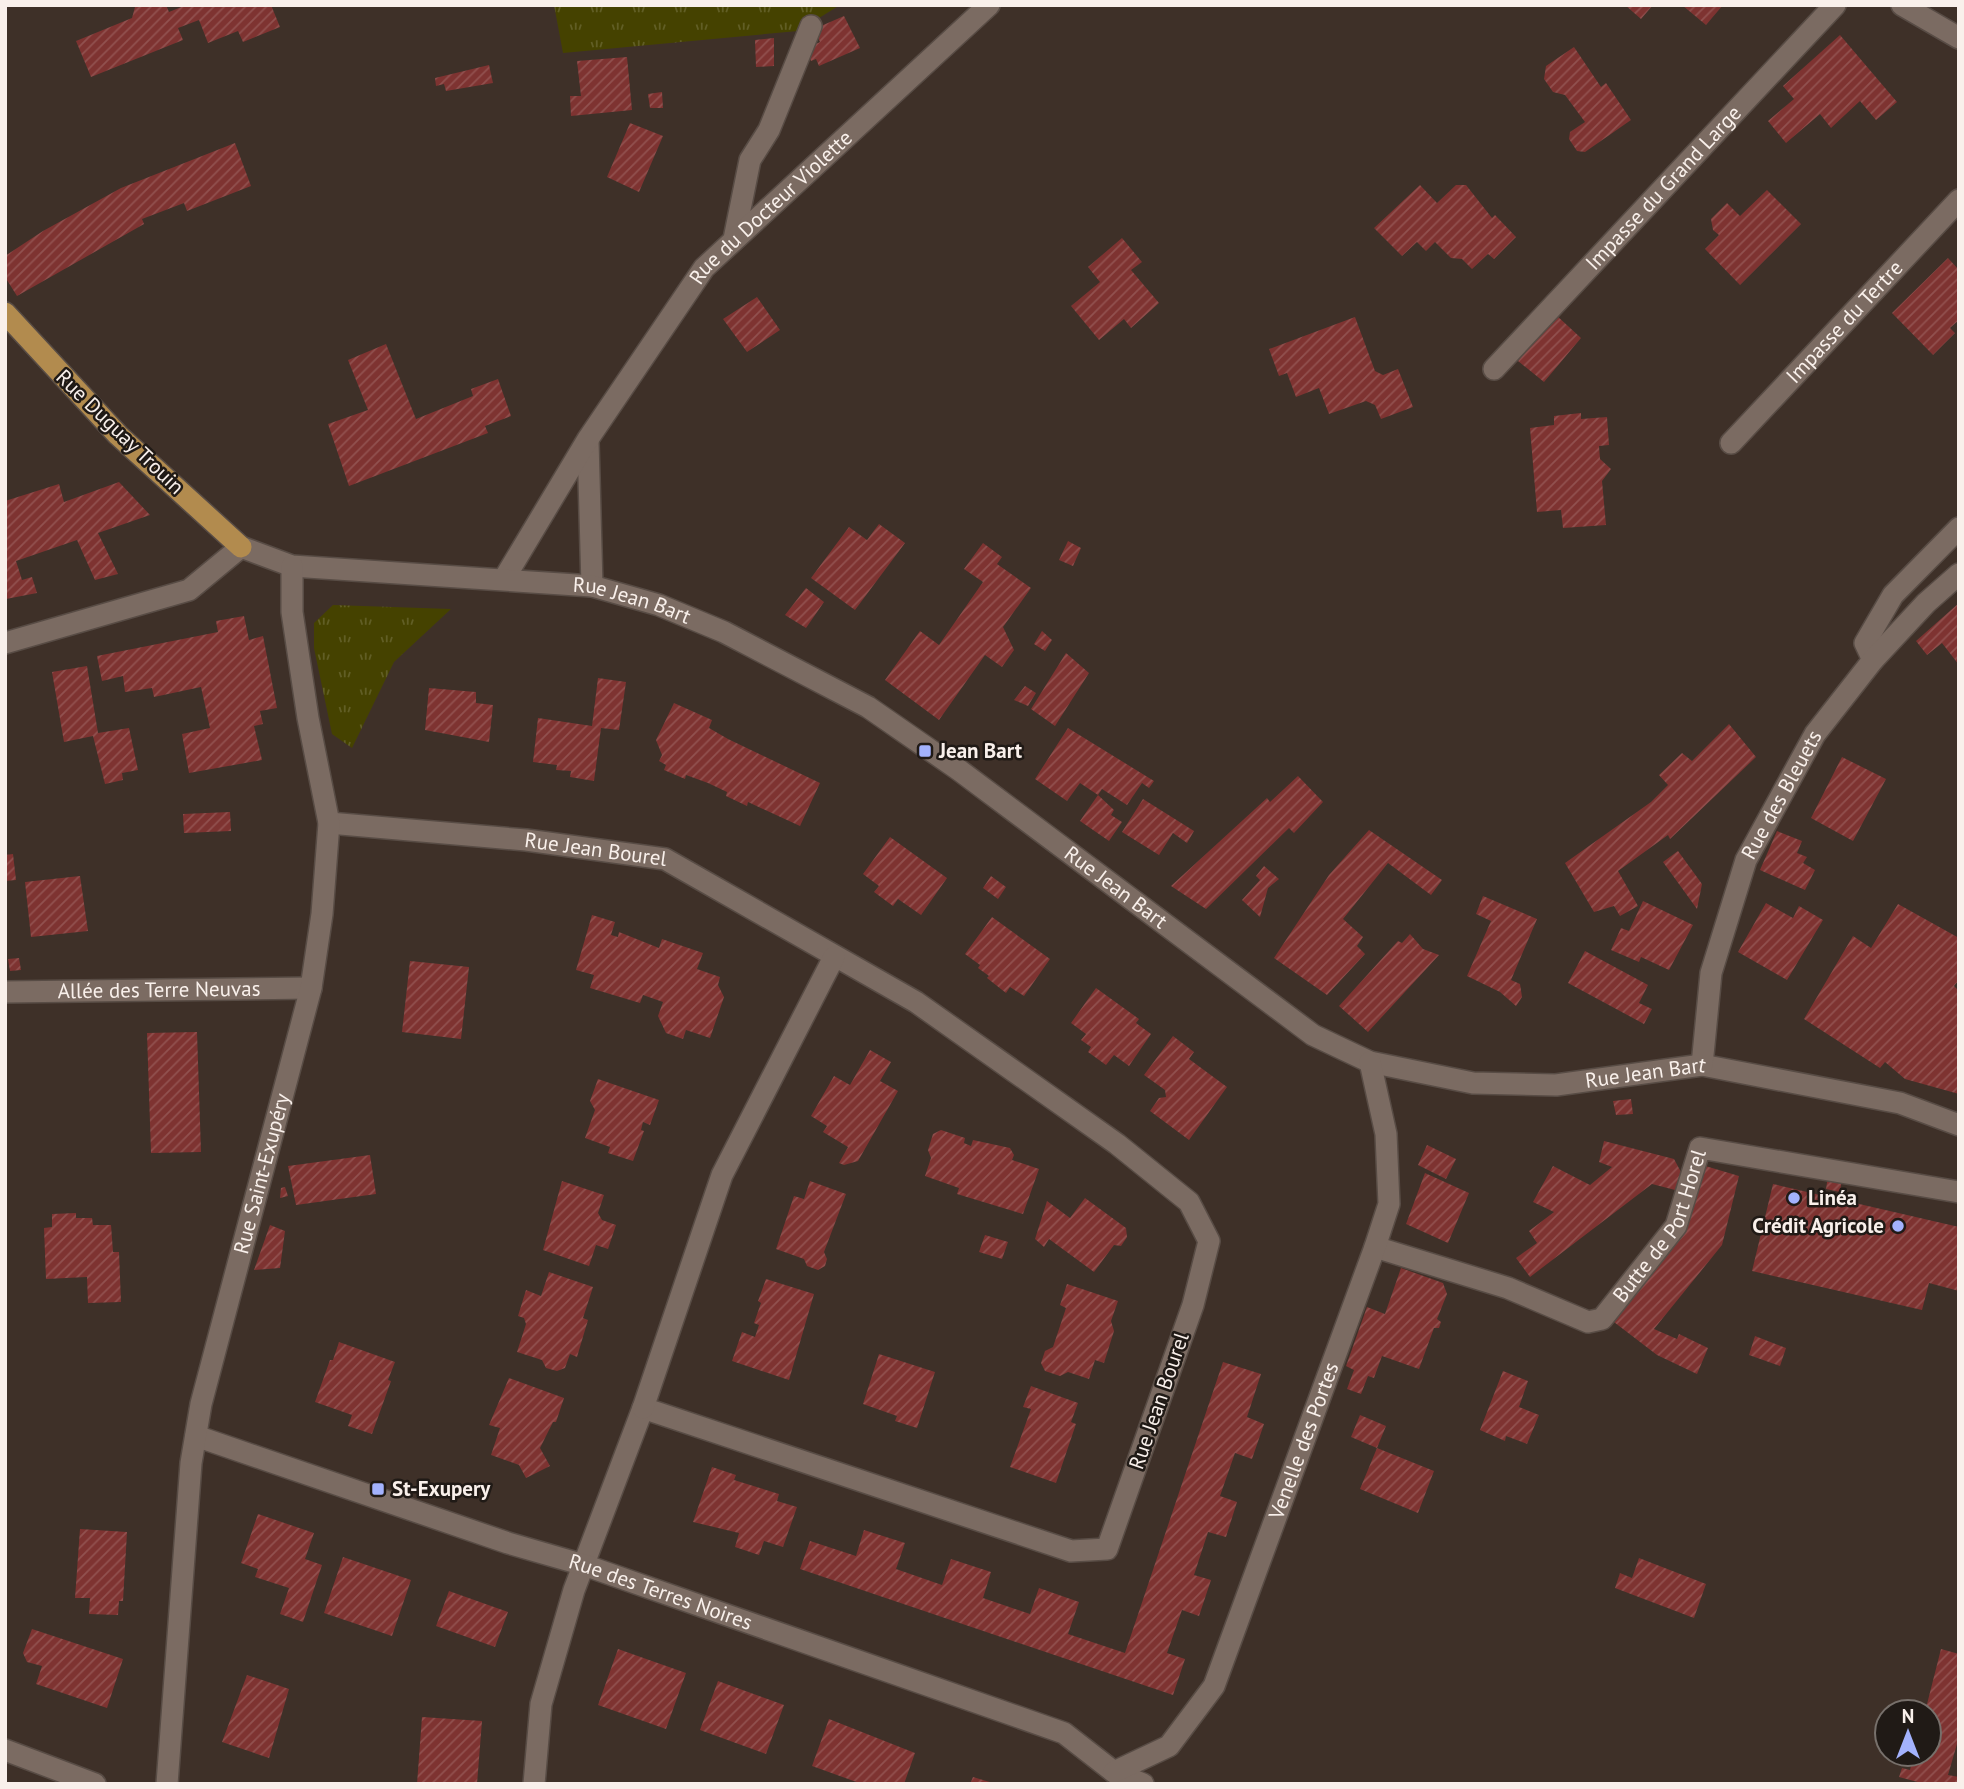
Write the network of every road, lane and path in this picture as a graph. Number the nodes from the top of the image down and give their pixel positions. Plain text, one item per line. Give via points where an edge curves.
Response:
1 (989, 5) edge
2 (1835, 5) edge
3 (1902, 5) edge
4 (811, 26) dead end
5 (1959, 38) edge
6 (1959, 200) edge
7 (734, 239) junction
8 (5, 313) edge
9 (1494, 369) dead end
10 (588, 439) junction
11 (1731, 443) dead end
12 (1959, 528) edge
13 (241, 547) junction
14 (292, 566) junction
15 (1959, 574) edge
16 (504, 579) junction
17 (592, 586) junction
18 (5, 643) edge
19 (1873, 660) junction
20 (329, 823) junction
21 (834, 957) junction
22 (311, 988) junction
23 (5, 992) edge
24 (1370, 1062) junction
25 (1702, 1065) junction
26 (1959, 1125) edge
27 (1959, 1192) edge
28 (1375, 1247) junction
29 (643, 1408) junction
30 (196, 1436) junction
31 (584, 1565) junction
32 (5, 1750) edge
33 (1111, 1778) edge
34 (95, 1784) edge
35 (167, 1784) edge
36 (534, 1784) edge
37 (1143, 1784) edge

1 - 7 street, Rue du Docteur Violette
2 - 9 street, Impasse du Grand Large
3 - 5 street
4 - 7 street via 769,130 750,160
6 - 11 street, Impasse du Tertre
7 - 10 street, Rue du Docteur Violette via 704,268
8 - 13 main road, Rue Duguay Trouin via 118,435
10 - 16 street, Rue du Docteur Violette
10 - 17 street
12 - 19 street via 1893,594 1865,643
13 - 14 street, Rue Jean Bart
13 - 18 street via 189,590
14 - 16 street, Rue Jean Bart
14 - 20 street, Rue Saint-Exupéry via 292,612
15 - 19 street, Rue des Bleuets
16 - 17 street, Rue Jean Bart
17 - 24 street, Rue Jean Bart via 659,605 724,632 869,707 1313,1035
19 - 25 street, Rue des Bleuets via 1815,734 1746,860 1710,973
20 - 21 street, Rue Jean Bourel via 526,840 665,859
20 - 22 street, Rue Saint-Exupéry via 323,914
21 - 29 street via 722,1175
21 - 29 street, Rue Jean Bourel via 916,1002 1117,1144 1189,1202 1209,1241 1193,1304 1107,1549 1071,1551
22 - 23 street, Allée des Terre Neuvas
22 - 30 street, Rue Saint-Exupéry
24 - 25 street, Rue Jean Bart via 1473,1083 1556,1085
24 - 28 street, Venelle des Portes via 1386,1134 1389,1204
25 - 26 street, Rue Jean Bart via 1900,1104
27 - 28 street, Butte de Port Horel via 1700,1148 1676,1226 1602,1319 1588,1322 1508,1288
28 - 33 street, Venelle des Portes via 1214,1686 1169,1746
29 - 31 street
30 - 31 street, Rue des Terres Noires
30 - 35 street, Rue Saint-Exupéry
31 - 33 street, Rue des Terres Noires via 1064,1733
31 - 36 street via 541,1704
32 - 34 street
33 - 37 street, Rue des Terres Noires

